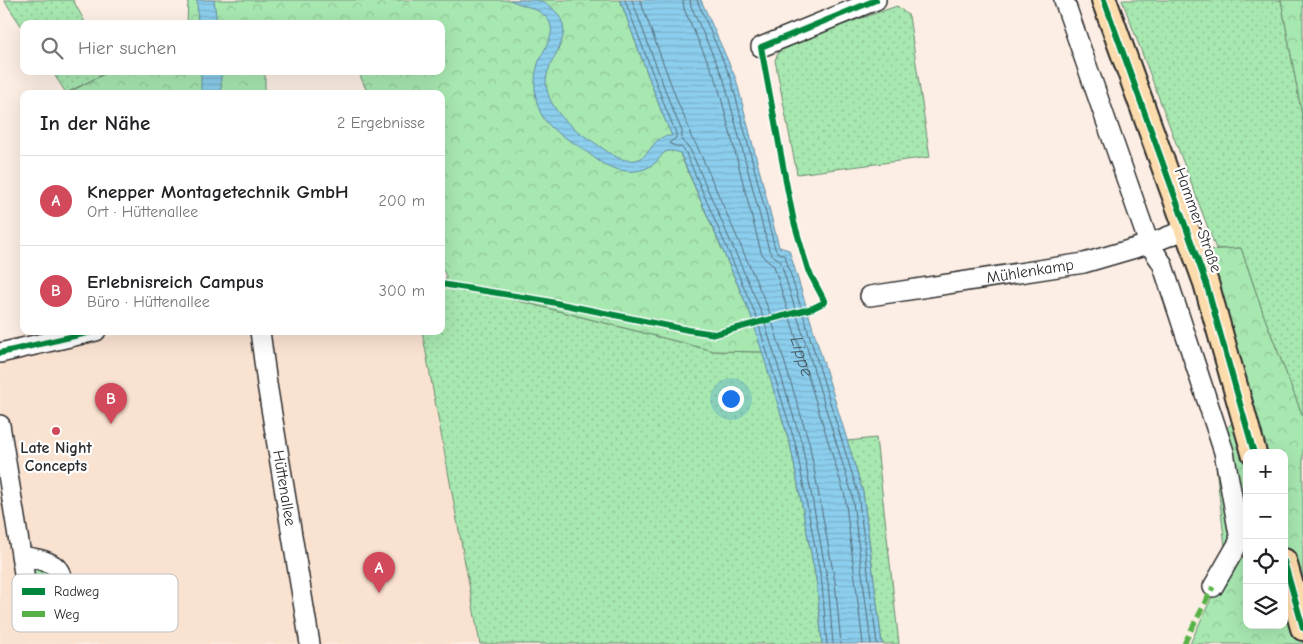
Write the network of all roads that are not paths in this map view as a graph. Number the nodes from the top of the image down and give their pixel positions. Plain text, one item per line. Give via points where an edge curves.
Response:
1 (876, 0) edge
2 (1064, 0) edge
3 (1104, 0) edge
4 (761, 47) dead end
5 (1187, 230) junction
6 (1149, 244) junction
7 (870, 296) dead end
8 (79, 335) edge
9 (261, 335) edge
10 (0, 353) edge
11 (0, 425) edge
12 (1253, 449) edge
13 (21, 556) dead end
14 (1288, 576) edge
15 (1212, 587) dead end
16 (1303, 628) edge
17 (310, 644) edge

1 - 4 street
2 - 6 street
3 - 5 main road, Hammer Straße
5 - 6 street, Mühlenkamp
5 - 12 main road, Hammer Straße via 1206,283
6 - 7 street, Mühlenkamp via 1084,263
6 - 15 street via 1162,263 1224,452 1240,540
8 - 10 street
9 - 17 street, Hüttenallee
11 - 13 street
14 - 16 main road

